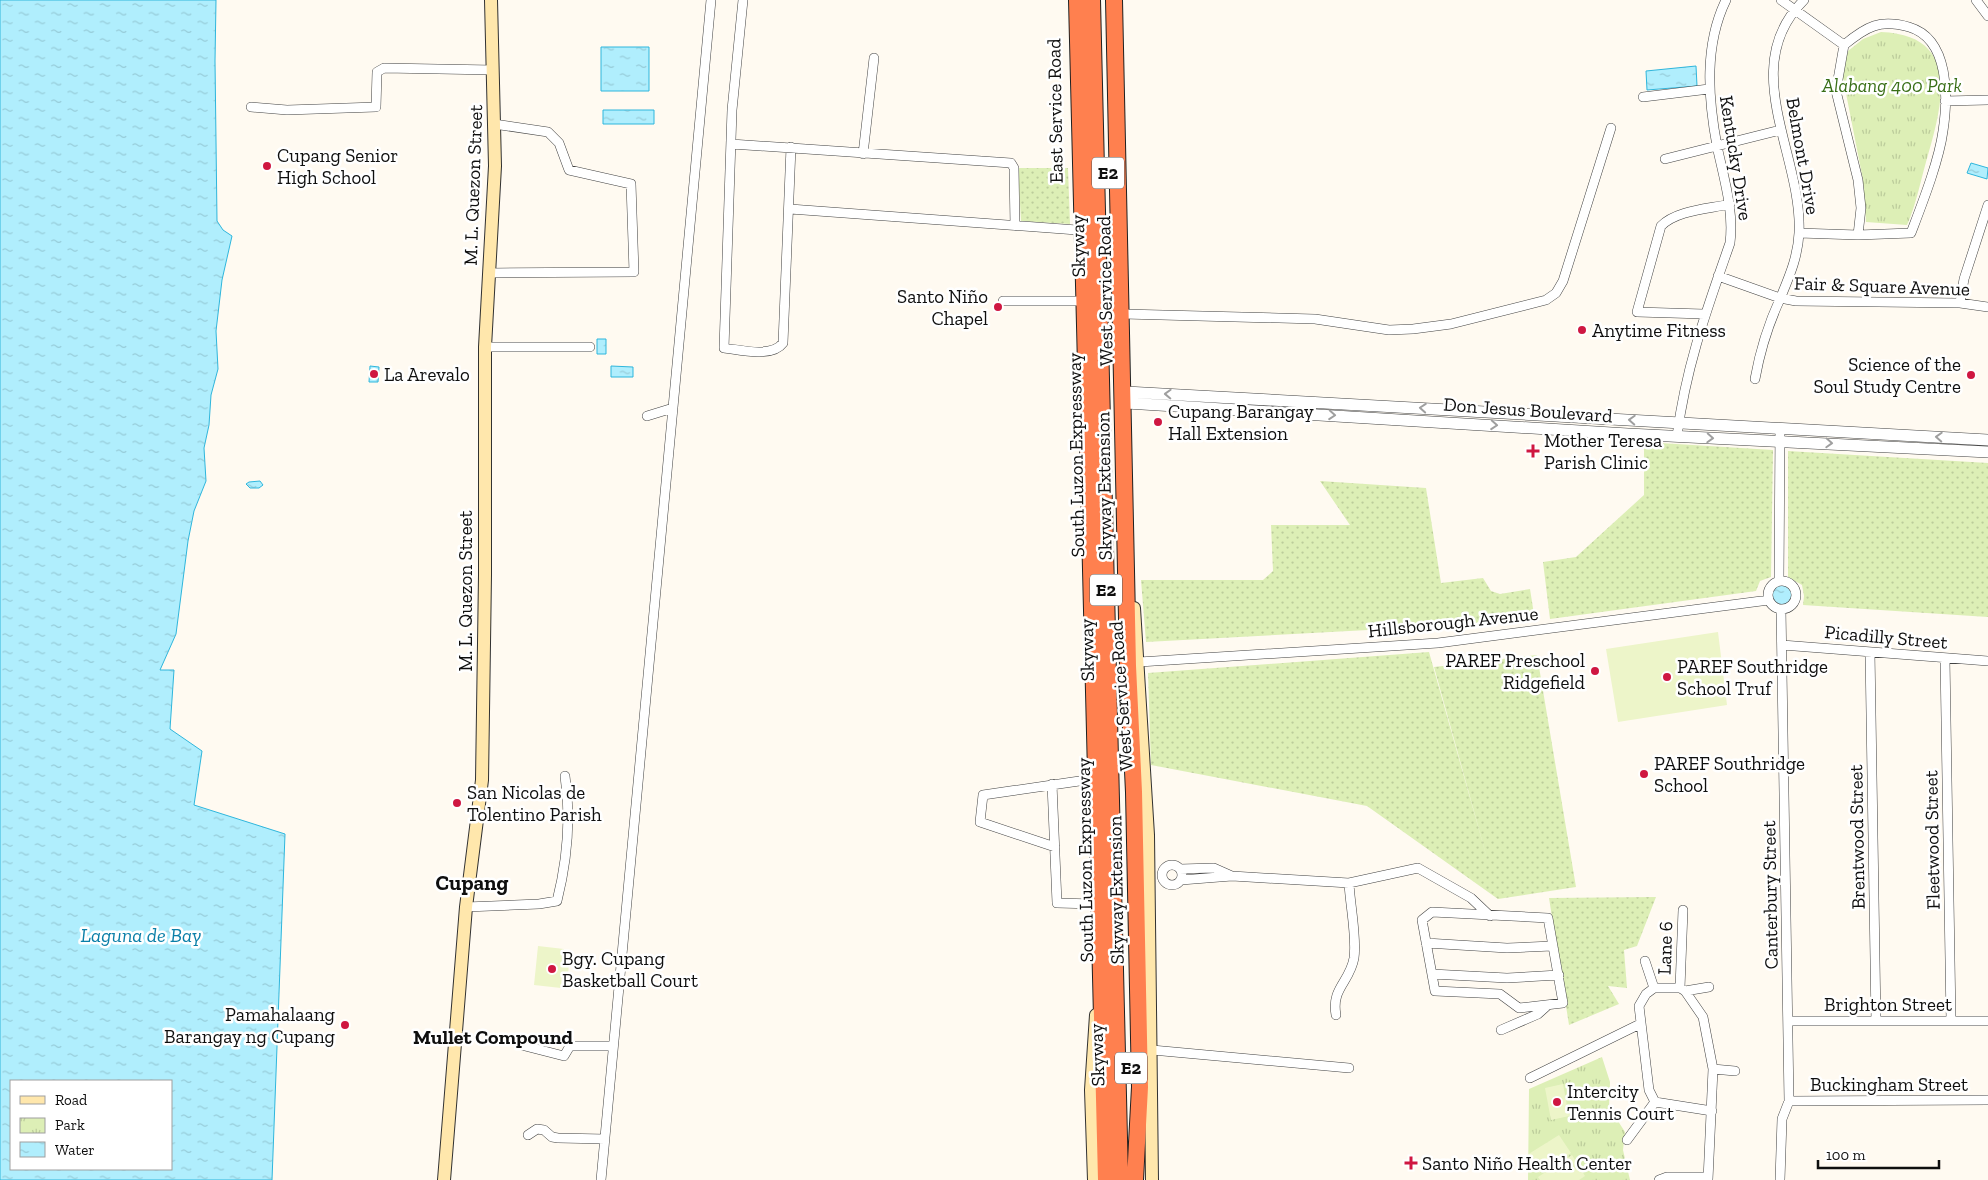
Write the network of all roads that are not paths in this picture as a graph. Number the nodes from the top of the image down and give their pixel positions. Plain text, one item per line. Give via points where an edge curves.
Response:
1 (491, 0) edge
2 (711, 0) edge
3 (744, 0) edge
4 (1072, 0) edge
5 (1077, 0) edge
6 (1085, 0) edge
7 (1092, 0) edge
8 (1099, 0) edge
9 (1103, 0) edge
10 (1116, 0) edge
11 (1726, 0) edge
12 (1781, 0) edge
13 (1804, 0) edge
14 (1976, 0) edge
15 (1794, 10) junction
16 (1988, 16) edge
17 (1844, 45) junction
18 (874, 58) dead end
19 (493, 70) junction
20 (1709, 89) junction
21 (1643, 97) dead end
22 (1945, 100) junction
23 (1988, 100) edge
24 (251, 107) dead end
25 (494, 124) junction
26 (1611, 128) dead end
27 (1780, 130) junction
28 (731, 144) junction
29 (1717, 146) junction
30 (791, 147) junction
31 (863, 154) junction
32 (1665, 159) dead end
33 (1730, 204) junction
34 (1988, 205) edge
35 (790, 209) junction
36 (1015, 226) junction
37 (1077, 230) junction
38 (1799, 233) junction
39 (1858, 235) junction
40 (489, 272) junction
41 (1718, 276) junction
42 (1780, 298) junction
43 (1003, 301) dead end
44 (1079, 301) junction
45 (1960, 302) junction
46 (1988, 307) edge
47 (1124, 314) junction
48 (1704, 314) junction
49 (485, 347) junction
50 (590, 347) dead end
51 (1755, 379) dead end
52 (1126, 397) junction
53 (1301, 407) junction
54 (672, 408) junction
55 (647, 416) dead end
56 (1679, 423) junction
57 (1743, 426) junction
58 (1780, 428) junction
59 (1677, 436) junction
60 (1972, 439) junction
61 (1742, 440) junction
62 (1988, 440) edge
63 (1781, 441) junction
64 (1972, 451) junction
65 (1988, 452) edge
66 (1779, 581) junction
67 (1769, 600) junction
68 (1781, 609) junction
69 (1782, 645) junction
70 (1870, 652) junction
71 (1945, 658) junction
72 (1988, 661) edge
73 (1139, 662) junction
74 (565, 776) dead end
75 (1093, 779) junction
76 (1052, 784) junction
77 (1055, 847) junction
78 (1183, 869) junction
79 (1163, 875) junction
80 (1149, 876) junction
81 (1232, 876) junction
82 (1181, 880) junction
83 (1349, 883) junction
84 (1471, 898) junction
85 (1095, 904) junction
86 (466, 907) junction
87 (1682, 910) dead end
88 (1462, 912) junction
89 (1490, 916) junction
90 (1426, 943) junction
91 (1552, 946) junction
92 (1644, 961) dead end
93 (1432, 974) junction
94 (1558, 975) junction
95 (1709, 987) dead end
96 (1654, 988) junction
97 (1682, 989) junction
98 (1548, 1005) junction
99 (1519, 1008) junction
100 (1336, 1016) dead end
101 (1951, 1020) junction
102 (1522, 1021) junction
103 (1789, 1021) junction
104 (1876, 1021) junction
105 (1988, 1021) edge
106 (1640, 1024) junction
107 (1502, 1030) dead end
108 (521, 1044) dead end
109 (612, 1046) junction
110 (1152, 1050) junction
111 (1349, 1068) dead end
112 (1712, 1070) junction
113 (1735, 1071) dead end
114 (1533, 1077) dead end
115 (1988, 1100) edge
116 (1789, 1101) junction
117 (1656, 1102) junction
118 (1712, 1111) junction
119 (528, 1135) dead end
120 (605, 1139) junction
121 (1627, 1140) dead end
122 (1708, 1178) edge
123 (444, 1180) edge
124 (601, 1180) edge
125 (1094, 1180) edge
126 (1106, 1180) edge
127 (1112, 1180) edge
128 (1120, 1180) edge
129 (1126, 1180) edge
130 (1134, 1180) edge
131 (1152, 1180) edge
132 (1659, 1180) edge
133 (1780, 1180) edge

1 - 19 main road, M. L. Quezon Street
2 - 54 street
3 - 28 street
4 - 37 main road, East Service Road
5 - 126 highway, Skyway Extension / E2
6 - 127 highway, South Luzon Expressway / E2
7 - 128 highway, Skyway / E2
8 - 129 highway, Skyway / E2
9 - 130 highway, South Luzon Expressway / E2
10 - 47 main road, West Service Road
10 - 130 highway, Skyway Extension / E2 via 1128,666 1135,822 1140,1087
11 - 20 street, Kentucky Drive via 1711,51
12 - 15 street
13 - 15 street, Belmont Drive
14 - 16 street
15 - 17 street
15 - 27 street, Belmont Drive via 1784,22 1773,73
17 - 22 street via 1873,25 1892,22 1914,28 1931,42 1940,58
17 - 39 street via 1836,91 1858,180
18 - 31 street
19 - 24 street via 384,68 376,72 376,108 287,110
19 - 25 main road, M. L. Quezon Street
20 - 21 street
20 - 29 street, Kentucky Drive
22 - 23 street
22 - 39 street via 1940,147 1912,233
25 - 40 main road, M. L. Quezon Street
25 - 40 street via 548,132 559,143 568,170 631,184 634,272
26 - 47 street via 1564,281 1546,300 1450,324 1389,330 1315,319
27 - 29 street
27 - 38 street, Belmont Drive via 1795,191
28 - 30 street
28 - 35 street via 724,348 768,352 783,343
29 - 32 street
29 - 33 street, Kentucky Drive
30 - 31 street
30 - 35 street
31 - 36 street via 1011,163 1014,168
33 - 41 street, Kentucky Drive via 1730,243
33 - 48 street via 1677,216 1661,226 1637,312
34 - 45 street via 1964,279
35 - 36 street
36 - 37 street
37 - 44 main road, East Service Road
38 - 39 street
38 - 42 street, Belmont Drive via 1794,264
40 - 49 main road, M. L. Quezon Street
41 - 42 street, Fair & Square Avenue
41 - 48 street, Kentucky Drive
42 - 45 street, Fair & Square Avenue
42 - 51 street, Belmont Drive via 1760,351
43 - 44 street
44 - 75 main road, East Service Road
45 - 46 street, Fair & Square Avenue
47 - 52 main road, West Service Road
48 - 56 street, Kentucky Drive via 1687,374
49 - 50 street
49 - 86 main road, M. L. Quezon Street via 482,780
52 - 53 street, Don Jesus Boulevard
52 - 73 main road, West Service Road via 1130,571
56 -> 53 street, Don Jesus Boulevard
53 -> 59 street, Don Jesus Boulevard
54 - 55 street
54 - 109 street
56 - 57 street, Don Jesus Boulevard
56 - 59 street, Kentucky Drive
57 - 58 street, Don Jesus Boulevard
57 - 61 street
60 -> 58 street, Don Jesus Boulevard
58 - 63 street
59 -> 61 street, Don Jesus Boulevard
60 - 62 street, Don Jesus Boulevard
60 - 64 street
61 - 63 street, Don Jesus Boulevard
63 -> 64 street, Don Jesus Boulevard
63 - 66 street
64 - 65 street, Don Jesus Boulevard
66 - 67 street via 1768,591
66 - 68 street via 1789,582 1796,594 1790,606
67 - 68 street
67 - 73 street, Hillsborough Avenue via 1438,643
68 - 69 street, Canterbury Street
69 - 70 street, Picadilly Street
69 - 103 street, Canterbury Street
70 - 71 street, Picadilly Street
70 - 104 street, Brentwood Street
71 - 72 street, Picadilly Street
71 - 101 street, Fleetwood Street
73 - 80 main road, West Service Road
74 - 86 street via 568,801 563,879 557,901
75 - 76 street
75 - 85 main road, East Service Road
76 - 77 street
76 - 77 street via 983,794 980,822
77 - 85 street via 1057,903
78 - 79 street via 1169,866
78 - 81 street via 1214,868
78 - 82 street
79 - 80 street
79 - 82 street via 1169,884
80 - 110 main road, West Service Road
81 - 82 street
81 - 83 street
83 - 84 street via 1418,868
83 - 100 street via 1354,957 1350,972 1334,998
84 - 88 street
84 - 89 street
85 - 125 main road, East Service Road via 1097,971 1091,1090
86 - 123 main road, M. L. Quezon Street
87 - 97 street, Lane 6
88 - 89 street
88 - 90 street via 1432,912 1422,920
89 - 91 street via 1548,918
90 - 91 street via 1506,948
90 - 93 street
91 - 94 street
92 - 96 street
93 - 94 street via 1507,978
93 - 99 street via 1435,991 1500,994
94 - 98 street via 1563,1003
95 - 97 street
96 - 97 street
96 - 106 street via 1641,1000
97 - 112 street via 1703,1017
98 - 99 street
98 - 102 street
99 - 102 street
101 - 104 street, Brighton Street
101 - 105 street, Brighton Street
102 - 107 street
103 - 104 street, Brighton Street
103 - 116 street, Canterbury Street
106 - 114 street
106 - 117 street via 1649,1090
108 - 109 street via 564,1056 570,1046
109 - 120 street
110 - 111 street
110 - 131 main road, West Service Road
112 - 113 street
112 - 118 street
115 - 116 street, Buckingham Street
116 - 133 street, Canterbury Street via 1782,1119
117 - 118 street
117 - 121 street
118 - 122 street
119 - 120 street via 537,1129 544,1130 552,1138
120 - 124 street
122 - 132 street via 1668,1177

